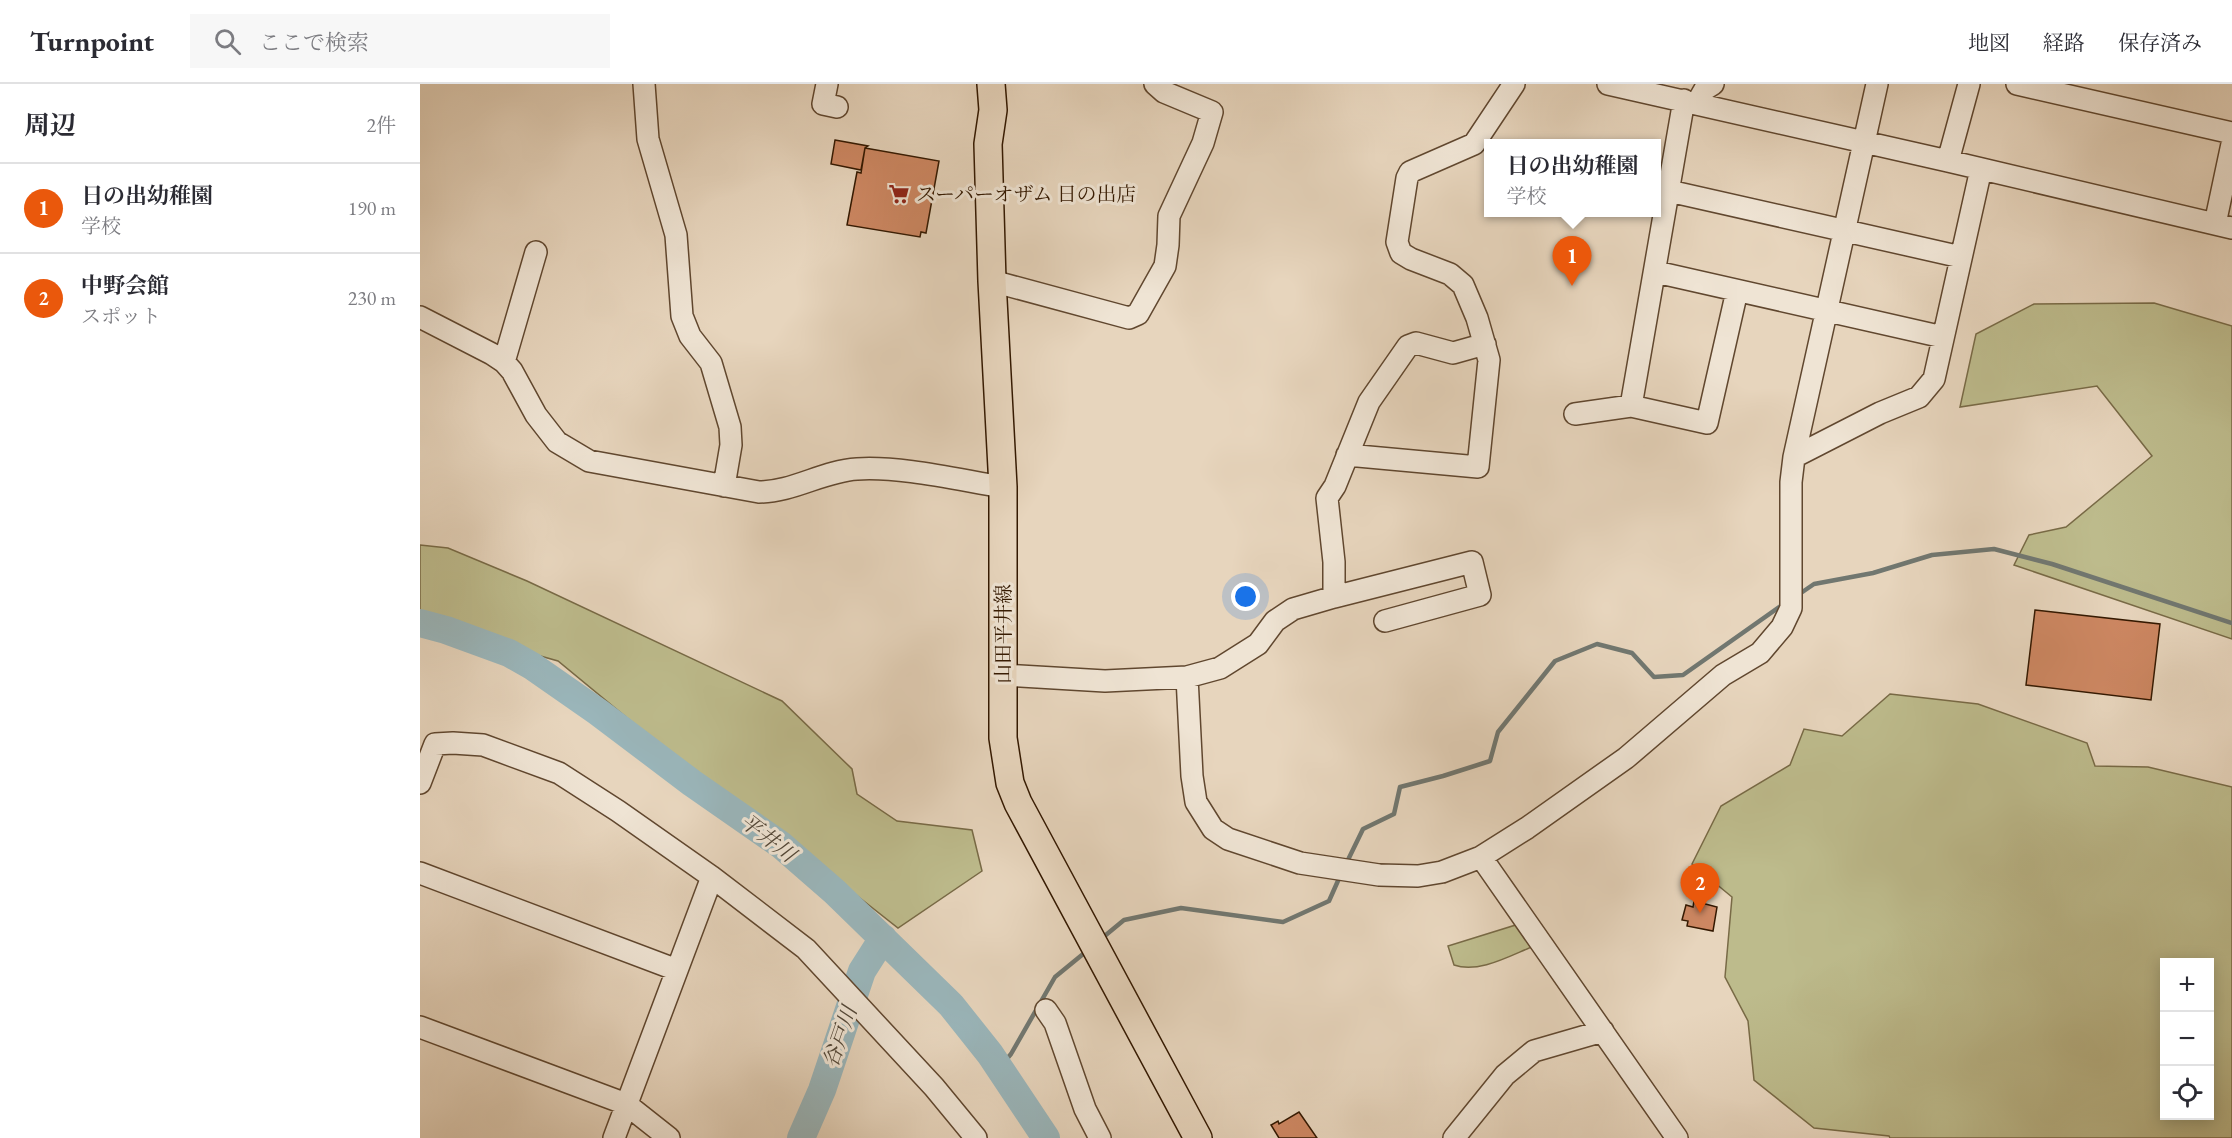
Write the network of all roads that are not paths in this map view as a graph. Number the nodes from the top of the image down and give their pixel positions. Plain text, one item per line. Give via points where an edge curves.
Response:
1 (644, 84) edge
2 (827, 84) edge
3 (991, 84) edge
4 (1155, 84) edge
5 (1514, 84) edge
6 (1608, 84) edge
7 (1713, 84) edge
8 (1877, 84) edge
9 (1969, 84) edge
10 (2017, 84) edge
11 (1690, 102) junction
12 (837, 107) dead end
13 (2232, 134) edge
14 (1864, 142) junction
15 (2232, 144) edge
16 (1948, 161) junction
17 (1981, 169) junction
18 (1669, 191) junction
19 (2223, 226) edge
20 (1844, 231) junction
21 (536, 252) dead end
22 (1961, 257) junction
23 (1656, 272) junction
24 (992, 281) junction
25 (1737, 291) junction
26 (1827, 311) junction
27 (420, 317) edge
28 (1943, 337) junction
29 (1485, 344) junction
30 (504, 362) junction
31 (1631, 406) junction
32 (1575, 414) dead end
33 (1347, 455) junction
34 (1794, 457) junction
35 (724, 486) junction
36 (1003, 487) junction
37 (1334, 597) junction
38 (1385, 621) dead end
39 (1002, 675) junction
40 (1187, 677) junction
41 (420, 783) edge
42 (1481, 857) junction
43 (420, 873) edge
44 (712, 877) junction
45 (677, 970) junction
46 (1048, 1014) dead end
47 (420, 1027) edge
48 (1603, 1031) junction
49 (626, 1104) junction
50 (614, 1138) edge
51 (669, 1138) edge
52 (976, 1138) edge
53 (1100, 1138) edge
54 (1198, 1138) edge
55 (1454, 1138) edge
56 (1677, 1138) edge

1 - 35 street via 648,140 675,236 682,316 690,336 711,363 730,427
2 - 12 street via 823,104
3 - 24 main road, 山田平井線 via 993,110 988,144
4 - 24 street via 1164,92 1212,112 1203,143 1169,216 1165,266 1138,314 1129,318
5 - 29 street via 1474,144 1410,172 1397,242 1401,252 1411,259 1450,274 1463,285
6 - 11 street
7 - 11 street
8 - 14 street
9 - 16 street
10 - 13 street
11 - 14 street
11 - 18 street
14 - 16 street
14 - 20 street
15 - 19 street
16 - 17 street
17 - 19 street
17 - 22 street
18 - 20 street
18 - 23 street
20 - 22 street
20 - 26 street
21 - 30 street
22 - 28 street
23 - 25 street
23 - 31 street
24 - 36 main road, 山田平井線
25 - 26 street
25 - 31 street via 1707,423
26 - 28 street
26 - 34 street
27 - 30 street
28 - 34 street via 1934,379 1919,397
29 - 33 street via 1454,353 1416,343 1408,346 1369,402
29 - 33 street via 1489,360 1478,467
30 - 35 street via 536,416 566,449 589,461
31 - 32 street
33 - 37 street via 1327,498
34 - 42 street via 1791,608 1782,627 1760,653 1723,675 1626,758
35 - 36 street via 773,492 838,471 858,469 892,470
36 - 39 main road, 山田平井線
37 - 38 street via 1472,562 1480,595
37 - 40 street via 1293,609 1275,621 1258,644 1220,668
39 - 40 street via 1105,681
39 - 54 main road, 山田平井線 via 1004,755 1018,803
40 - 42 street via 1196,802 1213,829 1228,839 1300,862 1359,872 1418,876 1442,872
41 - 44 street via 435,744 497,749 559,773
42 - 48 street
43 - 45 street
44 - 45 street
44 - 52 street via 806,949
45 - 49 street
46 - 53 street
47 - 49 street
48 - 55 street via 1534,1051 1504,1075
48 - 56 street
49 - 50 street
49 - 51 street

